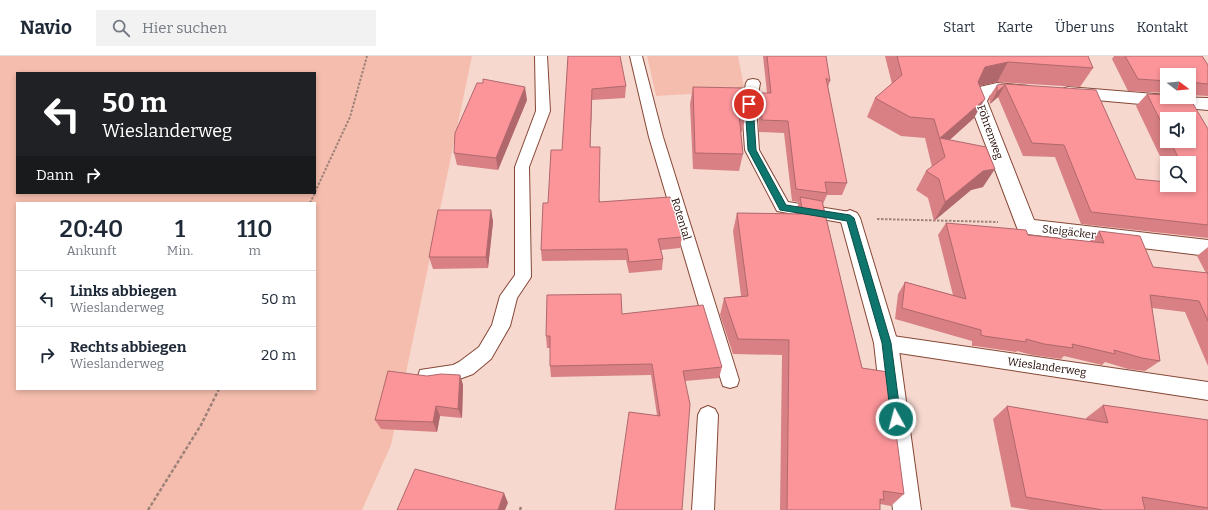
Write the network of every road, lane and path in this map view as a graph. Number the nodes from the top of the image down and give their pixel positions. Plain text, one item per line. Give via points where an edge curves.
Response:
1 (367, 56) edge
2 (541, 56) edge
3 (636, 56) edge
4 (753, 83) dead end
5 (1208, 104) edge
6 (316, 191) edge
7 (850, 218) joint
8 (904, 219) dead end
9 (1026, 227) junction
10 (1208, 248) edge
11 (886, 343) junction
12 (418, 375) edge
13 (730, 380) dead end
14 (218, 390) edge
15 (1208, 391) edge
16 (708, 415) dead end
17 (148, 510) edge
18 (703, 510) edge
19 (907, 510) edge

1 - 6 path via 350,117
2 - 12 lane via 543,111 522,167 522,276 509,296 501,326 485,354 466,368 454,373
3 - 13 lane, Rotental via 656,137
4 - 7 lane via 749,104 752,150 783,207
5 - 9 street, Föhrenweg via 993,89 981,92 978,105
7 - 11 street
8 - 9 path via 1000,222
9 - 10 street, Steigäcker
11 - 15 lane, Wieslanderweg
11 - 19 street
14 - 17 path via 201,425
16 - 18 lane

